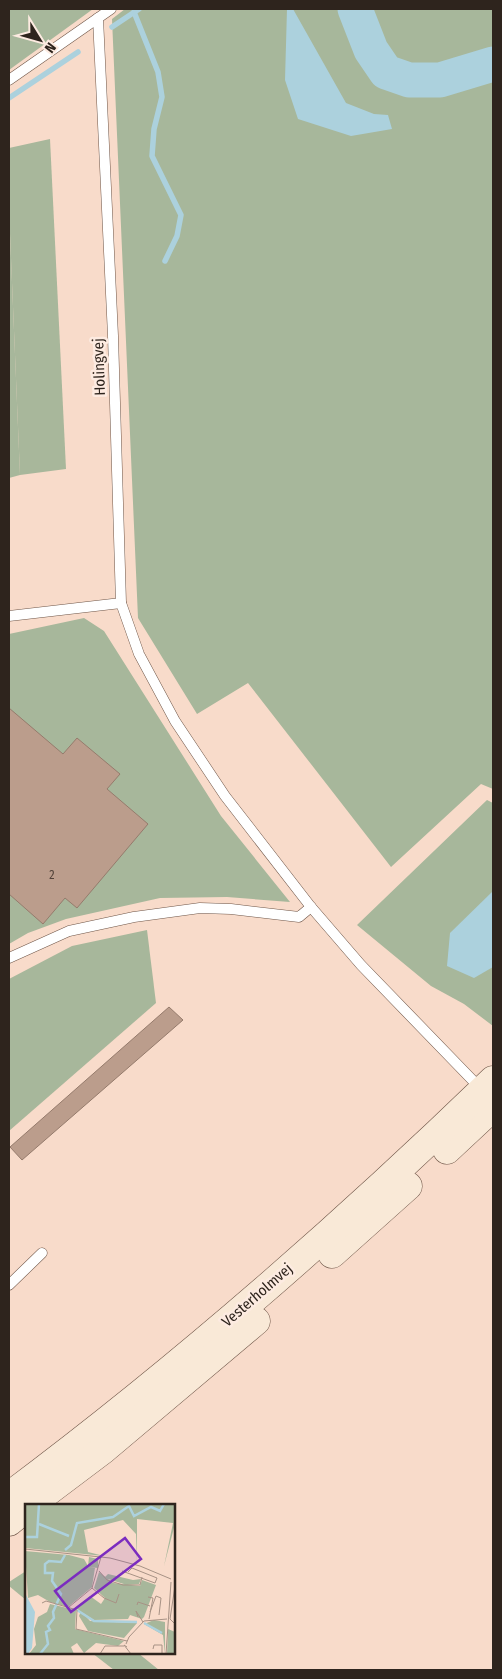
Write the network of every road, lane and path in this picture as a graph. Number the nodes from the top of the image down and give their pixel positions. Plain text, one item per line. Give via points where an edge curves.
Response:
1 (111, 9) edge
2 (98, 18) junction
3 (9, 80) edge
4 (121, 603) junction
5 (9, 616) edge
6 (311, 907) junction
7 (9, 958) edge
8 (491, 1095) edge
9 (42, 1253) dead end
10 (9, 1285) edge
11 (9, 1496) edge
12 (31, 1504) edge
13 (25, 1509) edge
14 (9, 1522) edge

1 - 2 lane
2 - 3 lane
2 - 4 lane, Holingvej
4 - 5 lane
4 - 6 lane, Holingvej via 138,654 175,721 225,796
6 - 7 lane via 299,917 200,908 134,917 69,931
6 - 8 lane, Holingvej via 395,1002
8 - 11 street, Vesterholmvej via 148,1388
8 - 12 street, Vesterholmvej via 371,1220 103,1450
9 - 10 lane
13 - 14 street

